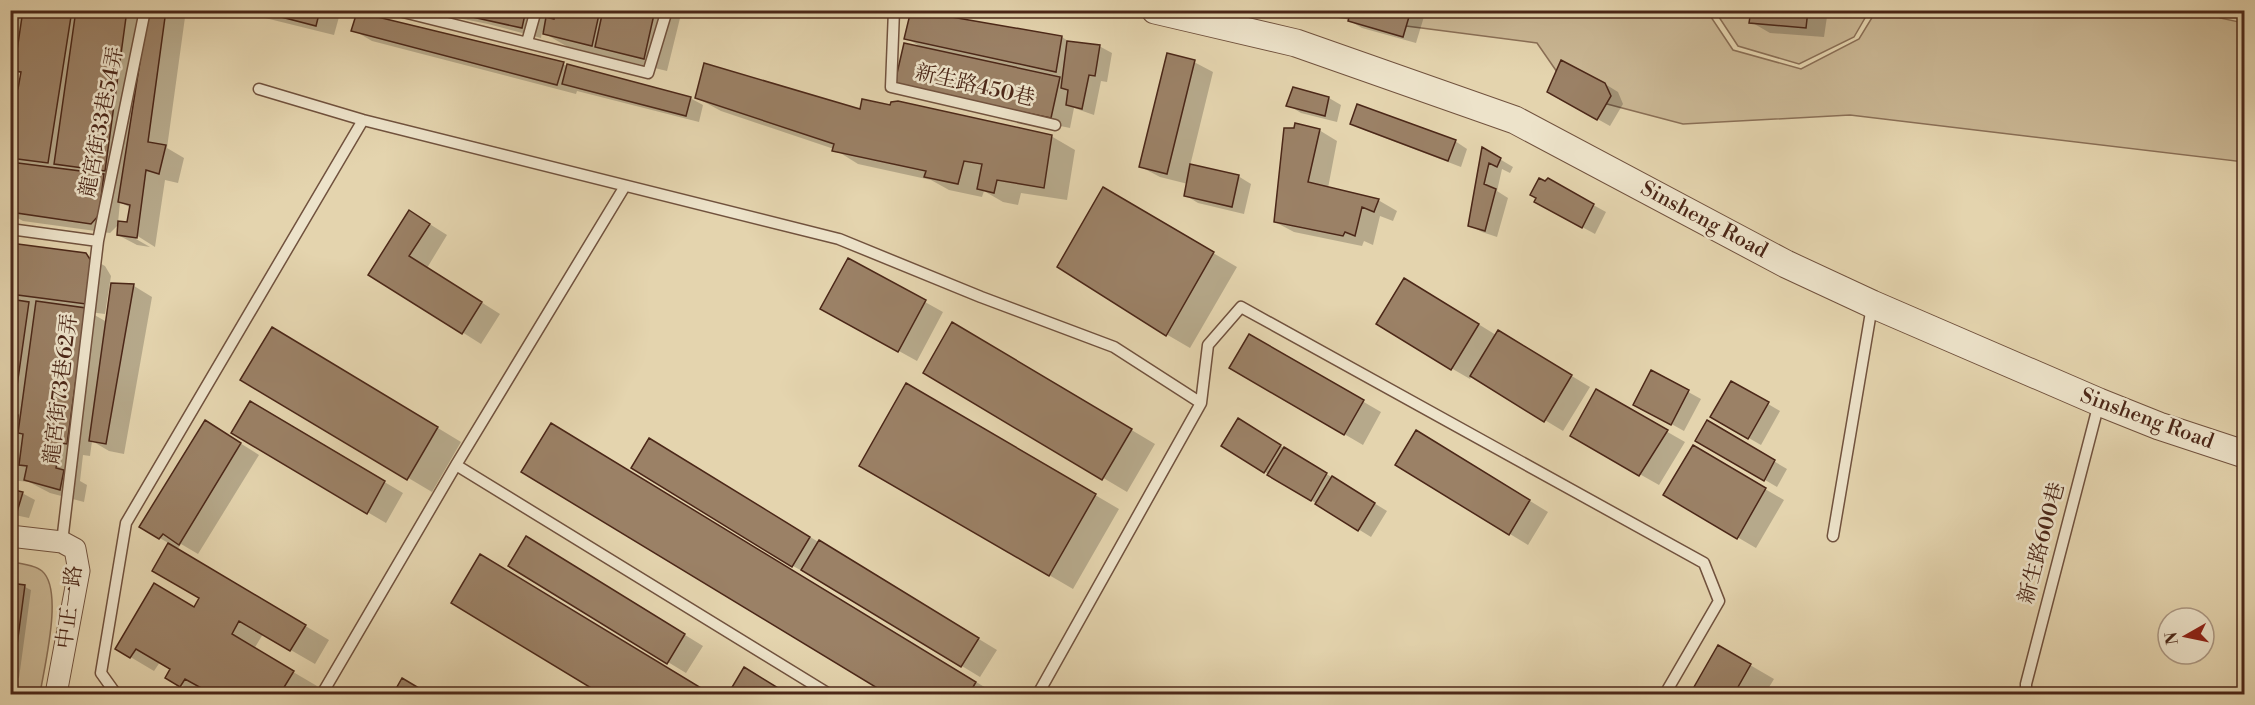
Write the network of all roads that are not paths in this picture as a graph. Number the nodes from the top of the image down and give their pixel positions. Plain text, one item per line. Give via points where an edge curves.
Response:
1 (13, 10) edge
2 (144, 10) edge
3 (395, 10) edge
4 (536, 10) edge
5 (668, 10) edge
6 (894, 10) edge
7 (1155, 10) edge
8 (411, 12) edge
9 (10, 33) edge
10 (527, 42) junction
11 (259, 89) dead end
12 (363, 120) junction
13 (1055, 125) dead end
14 (625, 186) junction
15 (10, 229) edge
16 (98, 241) junction
17 (1872, 304) junction
18 (2099, 402) junction
19 (1201, 403) junction
20 (2244, 454) edge
21 (456, 465) junction
22 (10, 536) edge
23 (1833, 536) dead end
24 (62, 542) junction
25 (56, 694) edge
26 (116, 694) edge
27 (322, 694) edge
28 (829, 694) edge
29 (1038, 694) edge
30 (1665, 694) edge
31 (2026, 694) edge

1 - 9 lane
2 - 16 lane, 龍宮街33巷54弄
3 - 8 lane
4 - 10 lane
5 - 10 lane via 648,73
6 - 13 lane, 新生路450巷 via 891,87
7 - 17 street, Sinsheng Road via 1296,43 1515,120 1786,264
8 - 10 lane
11 - 12 lane
12 - 14 lane
12 - 26 lane via 126,523 100,673
14 - 19 lane via 839,239 1114,347
14 - 21 lane
15 - 16 lane
16 - 24 lane, 龍宮街73巷62弄
17 - 18 street, Sinsheng Road
17 - 23 lane
18 - 20 street, Sinsheng Road
18 - 31 lane, 新生路600巷
19 - 29 lane
19 - 30 lane via 1208,345 1241,307 1704,563 1719,601
21 - 27 lane
21 - 28 lane
22 - 24 street, 中正一路
24 - 25 street, 中正一路 via 75,549 79,571

